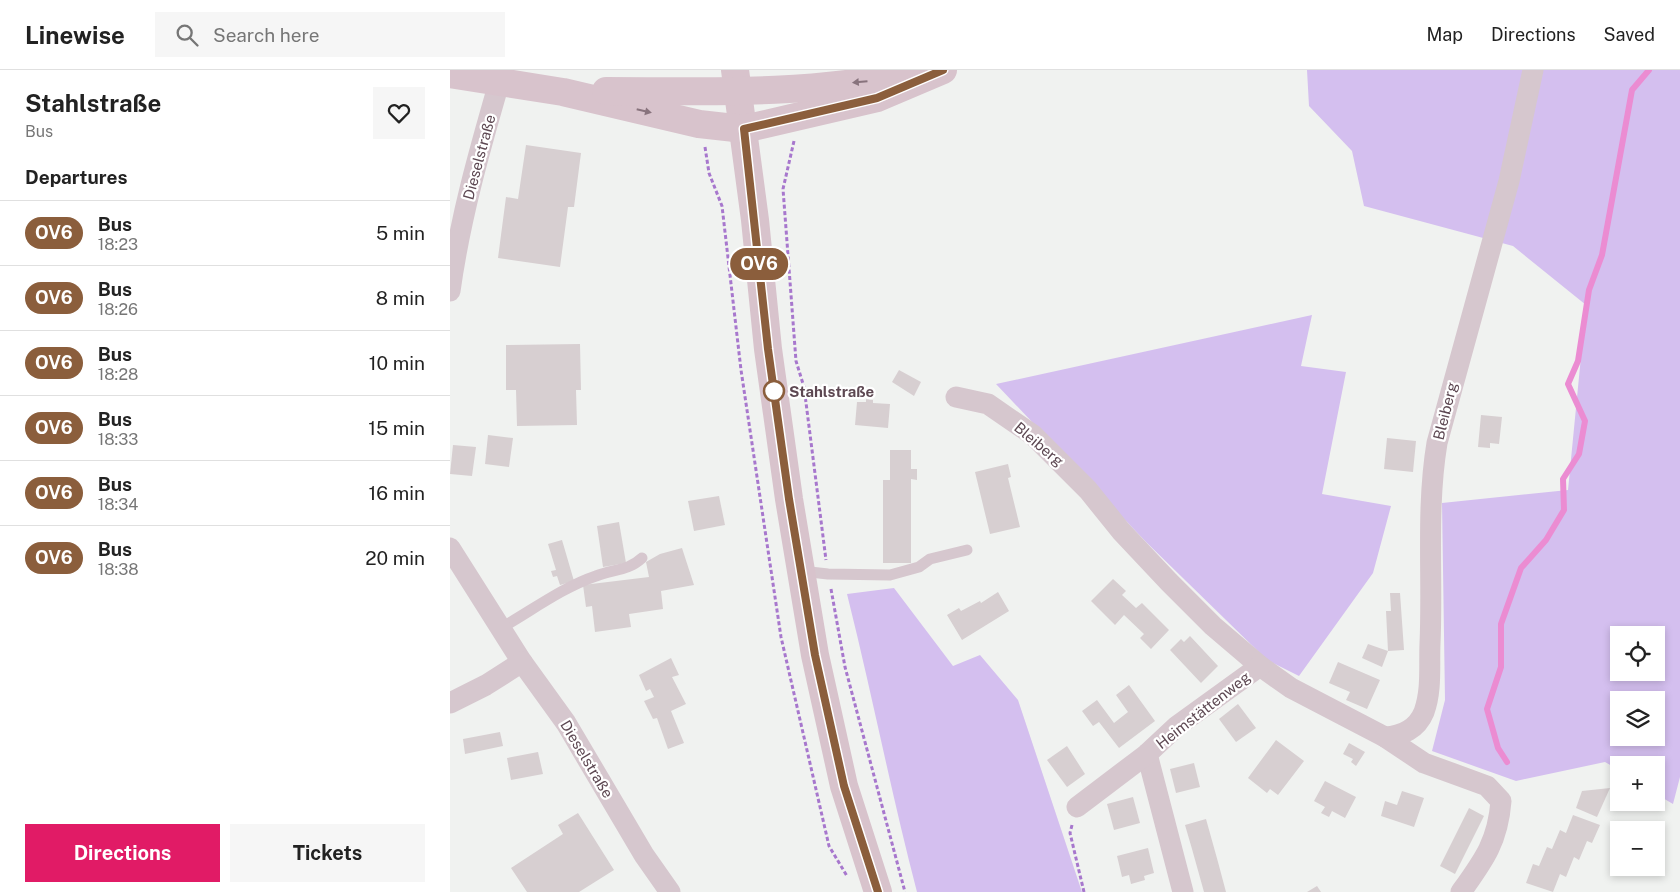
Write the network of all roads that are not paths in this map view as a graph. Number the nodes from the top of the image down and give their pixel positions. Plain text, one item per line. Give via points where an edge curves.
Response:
1 (925, 70) edge
2 (943, 70) edge
3 (1532, 70) edge
4 (450, 74) edge
5 (736, 80) edge
6 (499, 82) junction
7 (562, 92) junction
8 (744, 129) junction
9 (450, 290) edge
10 (956, 397) dead end
11 (450, 548) edge
12 (967, 550) dead end
13 (642, 558) dead end
14 (801, 571) junction
15 (501, 628) junction
16 (522, 662) junction
17 (1260, 666) junction
18 (450, 703) edge
19 (1385, 737) junction
20 (1147, 754) junction
21 (1077, 806) road end
22 (670, 892) edge
23 (878, 892) edge
24 (1183, 892) edge
25 (1461, 892) edge

1 -> 5 street via 875,81 760,90
2 - 8 street via 877,98
3 - 19 street, Bleiberg via 1509,181 1432,470 1429,691 1415,726 1399,736
4 - 6 street
5 - 7 street
5 - 8 street
6 - 7 street
6 - 9 street, Dieselstraße via 472,174
7 -> 8 street via 699,124
8 - 14 street via 768,349
10 - 17 street, Bleiberg via 988,404 1032,435 1088,490 1169,582
11 - 15 street, Dieselstraße
12 - 14 lane via 930,559 919,567 890,575
13 - 15 lane via 632,567 596,576 575,586
14 - 23 street via 815,655 844,786
15 - 16 street, Dieselstraße
16 - 18 street
16 - 22 street, Dieselstraße via 566,723 644,855
17 - 19 street, Bleiberg via 1291,688
17 - 20 street, Heimstättenweg via 1177,726
19 - 25 street, Bleiberg via 1424,763 1487,786 1502,801 1499,826 1486,856
20 - 21 street, Heimstättenweg
20 - 24 street, Heimstättenweg

